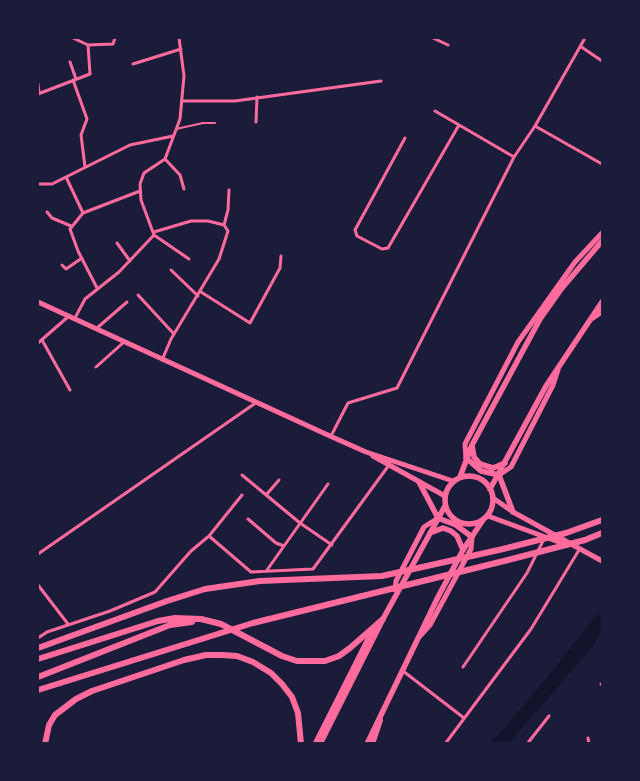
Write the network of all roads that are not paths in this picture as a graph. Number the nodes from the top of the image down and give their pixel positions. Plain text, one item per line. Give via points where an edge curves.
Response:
1 (73, 38) edge
2 (115, 38) edge
3 (179, 38) edge
4 (433, 38) edge
5 (585, 38) edge
6 (88, 45) junction
7 (448, 45) dead end
8 (580, 46) junction
9 (181, 49) junction
10 (602, 61) edge
11 (70, 62) dead end
12 (133, 64) dead end
13 (75, 80) junction
14 (381, 81) dead end
15 (38, 84) edge
16 (38, 94) edge
17 (257, 96) junction
18 (184, 101) junction
19 (435, 111) dead end
20 (256, 122) dead end
21 (215, 123) dead end
22 (459, 125) junction
23 (535, 126) junction
24 (176, 129) junction
25 (174, 136) junction
26 (405, 138) dead end
27 (514, 157) junction
28 (165, 159) junction
29 (602, 164) edge
30 (84, 167) junction
31 (66, 177) junction
32 (38, 184) edge
33 (184, 189) dead end
34 (229, 190) dead end
35 (140, 191) junction
36 (47, 212) dead end
37 (83, 212) junction
38 (224, 225) junction
39 (71, 226) junction
40 (154, 233) junction
41 (602, 233) edge
42 (602, 241) edge
43 (117, 243) dead end
44 (281, 256) dead end
45 (82, 258) junction
46 (189, 259) dead end
47 (130, 261) junction
48 (62, 265) dead end
49 (171, 270) dead end
50 (97, 288) junction
51 (201, 292) junction
52 (138, 295) dead end
53 (198, 296) junction
54 (552, 299) junction
55 (38, 302) edge
56 (127, 302) dead end
57 (602, 302) edge
58 (602, 307) edge
59 (602, 311) edge
60 (72, 317) junction
61 (592, 318) junction
62 (97, 328) junction
63 (174, 334) junction
64 (42, 340) junction
65 (125, 341) junction
66 (38, 343) edge
67 (162, 360) junction
68 (96, 367) dead end
69 (559, 368) junction
70 (70, 390) dead end
71 (258, 401) junction
72 (330, 436) junction
73 (472, 445) junction
74 (366, 452) junction
75 (466, 458) junction
76 (507, 462) junction
77 (389, 465) junction
78 (242, 475) dead end
79 (500, 475) junction
80 (460, 478) junction
81 (279, 480) dead end
82 (454, 481) junction
83 (419, 482) junction
84 (328, 484) dead end
85 (490, 489) junction
86 (242, 495) dead end
87 (266, 495) junction
88 (445, 496) junction
89 (493, 498) junction
90 (445, 506) junction
91 (513, 512) junction
92 (438, 518) junction
93 (485, 518) junction
94 (248, 519) dead end
95 (602, 520) edge
96 (300, 523) junction
97 (602, 533) edge
98 (429, 534) junction
99 (209, 536) junction
100 (472, 537) junction
101 (545, 537) junction
102 (332, 545) junction
103 (284, 546) junction
104 (463, 550) junction
105 (579, 550) junction
106 (38, 554) edge
107 (602, 561) edge
108 (267, 570) junction
109 (38, 585) edge
110 (395, 599) junction
111 (383, 619) junction
112 (68, 624) junction
113 (221, 624) junction
114 (38, 638) edge
115 (418, 638) junction
116 (38, 648) edge
117 (38, 659) edge
118 (463, 667) dead end
119 (403, 671) junction
120 (38, 677) edge
121 (38, 690) edge
122 (549, 716) dead end
123 (464, 718) junction
124 (380, 720) junction
125 (588, 738) dead end
126 (45, 744) edge
127 (301, 744) edge
128 (315, 744) edge
129 (320, 744) edge
130 (367, 744) edge
131 (372, 744) edge
132 (445, 744) edge
133 (527, 744) edge
134 (589, 744) edge

1 - 6 street
2 - 6 street via 113,44
3 - 9 street
4 - 7 street
5 - 8 street
6 - 13 street via 91,73
8 - 10 street
8 - 23 street
9 - 12 street
9 - 18 street
11 - 13 street
13 - 16 street
13 - 30 street via 87,119 82,135
14 - 17 street
15 - 16 street
17 - 18 street via 235,101
17 - 20 street
18 - 24 street
19 - 22 street
21 - 24 lane
22 - 26 street via 388,248 382,249 357,236 356,230
22 - 27 street
23 - 27 street
23 - 29 street
24 - 25 street
25 - 28 street
25 - 30 street via 130,144
27 - 72 street via 397,388 348,403
28 - 33 street via 180,174
28 - 35 street via 144,173
30 - 31 street
31 - 32 street via 47,186
31 - 37 street
34 - 38 street
35 - 37 street
35 - 40 street
36 - 39 street via 52,218
37 - 39 street
38 - 40 street via 191,221
38 - 51 street via 228,231 226,240
39 - 45 street via 72,238
40 - 46 street
40 - 47 street
41 - 54 main road via 575,262
42 - 54 highway
43 - 47 street
44 - 51 street via 280,268 250,323
45 - 48 street via 66,268
45 - 50 street
47 - 50 street
49 - 53 street
50 - 60 street via 84,299
51 - 53 street
52 - 63 street
53 - 63 street
54 - 73 highway
54 - 75 main road via 518,342 465,444
55 - 60 main road
56 - 62 street
57 - 61 highway
58 - 61 main road
59 - 61 highway
60 - 62 main road
60 - 64 street
61 - 69 highway
62 - 65 main road
63 - 67 street
64 - 66 street
64 - 70 street
65 - 67 main road
65 - 68 street
67 - 71 main road
69 - 76 highway via 546,386
69 - 79 main road via 511,467
71 - 72 main road
71 - 106 street
72 - 74 main road
73 - 75 highway
73 - 76 highway via 474,457 486,466 498,468
74 - 77 main road
74 - 82 main road
75 - 79 highway via 480,471
75 - 80 highway
76 - 79 highway
77 - 83 main road
77 - 102 street
78 - 87 street
79 - 85 highway
79 - 91 highway
80 - 82 highway
80 - 85 highway via 477,477
81 - 87 street
82 - 88 highway
83 - 88 main road
83 - 92 highway
84 - 96 street
85 - 89 highway
86 - 99 street
87 - 96 street
88 - 90 highway
89 - 91 main road
89 - 93 highway
90 - 92 highway
90 - 93 highway via 457,521 470,524
91 - 105 main road
92 - 98 highway
92 - 100 highway via 456,525
92 - 110 main road via 424,526 396,581
93 - 100 highway
93 - 101 main road
94 - 103 street
95 - 116 highway via 503,550 382,576 260,581 205,590
96 - 102 street
96 - 103 street
97 - 121 highway via 508,560 253,623
98 - 104 highway via 443,528 451,531
98 - 110 highway
99 - 108 street via 251,572
99 - 112 street via 154,592
100 - 104 highway
100 - 115 main road via 471,549 430,625
101 - 105 main road
101 - 118 street via 522,581
102 - 108 street via 313,569
103 - 108 street
104 - 115 highway
105 - 107 main road
105 - 123 street via 531,629
109 - 112 street
110 - 111 highway
111 - 113 highway via 339,656 310,662 282,656
111 - 128 main road via 369,637
111 - 129 highway
112 - 114 street
113 - 117 highway via 201,619 158,621
113 - 120 highway via 170,625
115 - 119 highway
119 - 123 street
119 - 124 highway
122 - 133 street
123 - 132 street
124 - 130 highway
124 - 131 highway
125 - 134 street
126 - 127 highway via 55,716 76,699 206,655 237,656 271,672 292,697 298,713

